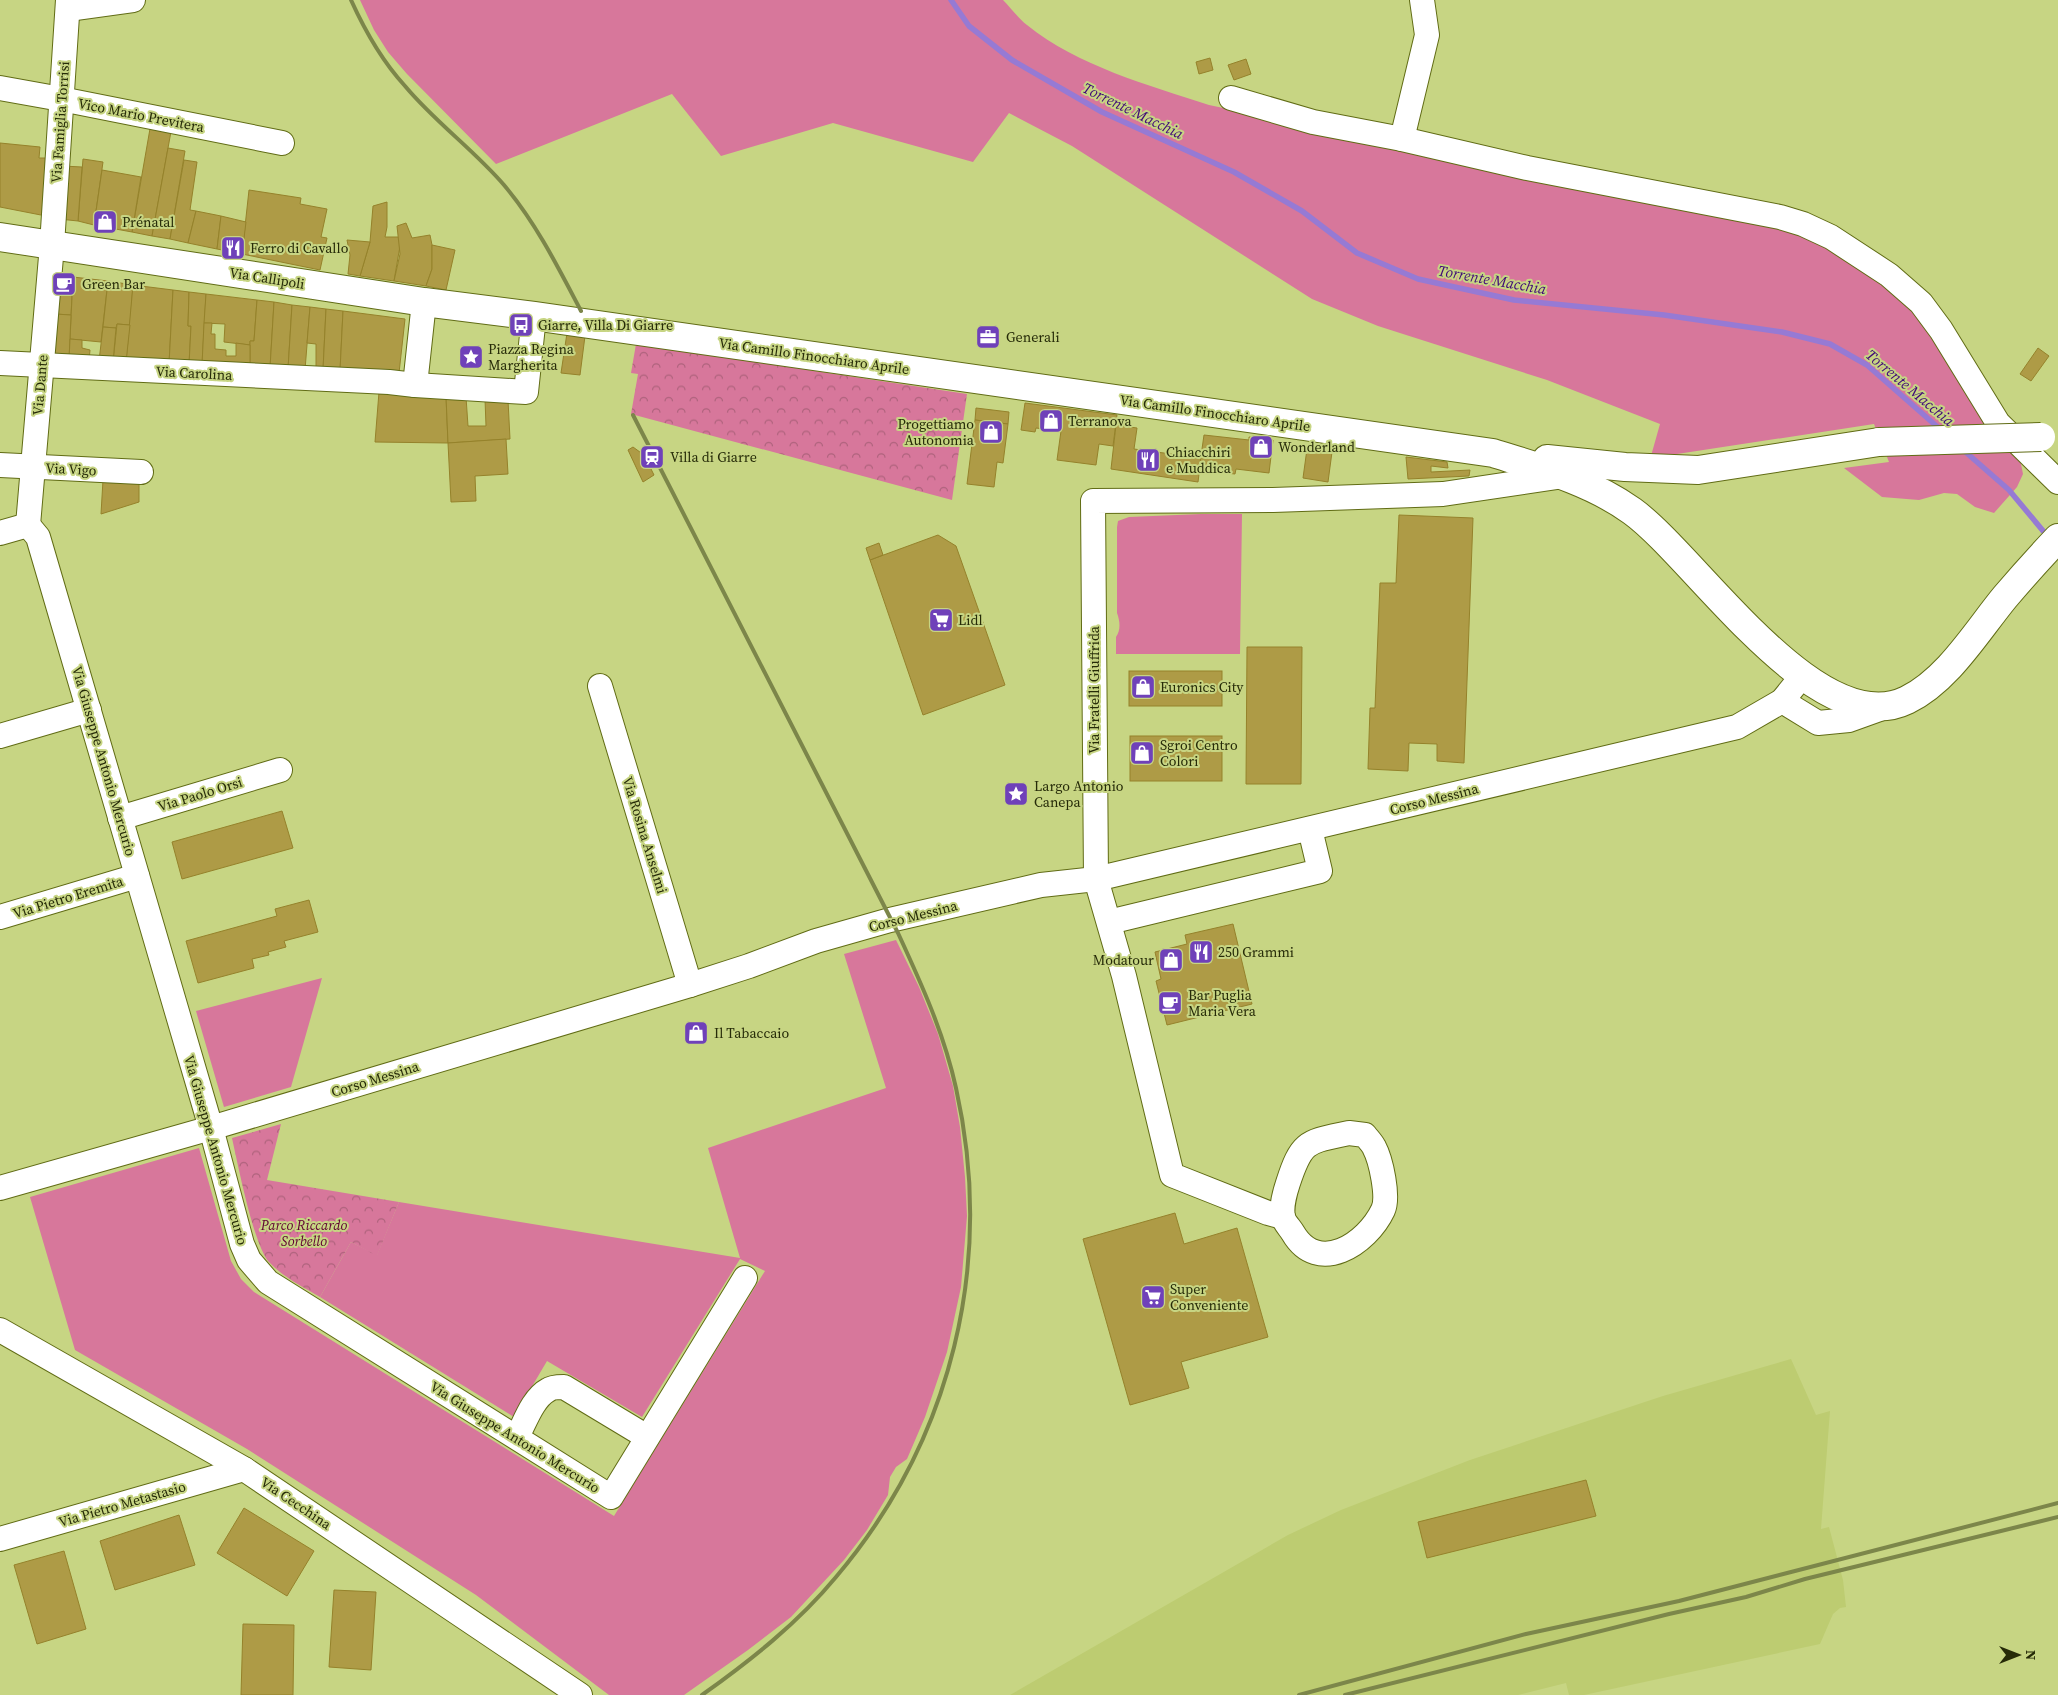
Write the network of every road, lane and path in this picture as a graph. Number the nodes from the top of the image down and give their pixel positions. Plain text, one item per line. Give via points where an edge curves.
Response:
1 (133, 0) edge
2 (1422, 0) edge
3 (68, 5) edge
4 (0, 88) edge
5 (61, 98) junction
6 (1231, 98) dead end
7 (1402, 139) junction
8 (282, 142) dead end
9 (0, 238) edge
10 (52, 245) junction
11 (424, 302) junction
12 (534, 316) junction
13 (0, 363) edge
14 (42, 365) junction
15 (415, 386) junction
16 (2050, 437) edge
17 (1493, 453) junction
18 (0, 466) edge
19 (33, 467) junction
20 (1698, 470) junction
21 (142, 472) dead end
22 (1564, 476) junction
23 (2058, 482) edge
24 (1632, 511) junction
25 (28, 525) junction
26 (0, 533) edge
27 (2058, 538) edge
28 (1803, 675) junction
29 (600, 686) dead end
30 (1782, 701) junction
31 (1888, 706) junction
32 (89, 710) junction
33 (0, 736) edge
34 (280, 770) dead end
35 (120, 818) junction
36 (1310, 829) junction
37 (137, 876) junction
38 (1088, 880) junction
39 (0, 917) edge
40 (1109, 922) junction
41 (690, 985) junction
42 (211, 1128) junction
43 (0, 1188) edge
44 (1283, 1216) junction
45 (746, 1278) dead end
46 (0, 1330) edge
47 (517, 1437) junction
48 (648, 1437) junction
49 (244, 1469) junction
50 (0, 1539) edge
51 (580, 1695) edge

1 - 3 street
2 - 7 street via 1427,35
3 - 5 street, Via Famiglia Torrisi
4 - 5 street, Vico Mario Previtera
5 - 8 street, Vico Mario Previtera
5 - 10 street, Via Famiglia Torrisi
6 - 7 street via 1313,122
7 - 23 street via 1527,168 1780,217 1831,237 1889,275 1921,303 1998,422
9 - 10 main road, Via Callipoli
10 - 11 main road, Via Callipoli
10 - 14 street, Via Dante
11 - 12 main road, Via Callipoli
11 - 15 street
12 - 15 street, Via Carolina via 526,392
12 - 17 main road, Via Camillo Finocchiaro Aprile
13 - 14 street, Via Carolina
14 - 15 street, Via Carolina via 389,382
14 - 19 street, Via Dante
16 - 20 main road, bridge via 1879,442
17 - 20 main road via 1625,467
17 - 22 main road, Via Camillo Finocchiaro Aprile
18 - 19 street, Via Vigo
19 - 21 street, Via Vigo
19 - 25 street, Via Dante
20 - 24 main road via 1635,484 1629,489 1628,497
22 - 24 main road, Via Camillo Finocchiaro Aprile via 1604,492
22 - 38 street, Via Fratelli Giuffrida via 1443,494 1273,500 1093,501
24 - 28 main road, Via Camillo Finocchiaro Aprile via 1655,529 1748,630
25 - 26 street
25 - 32 street, Via Giuseppe Antonio Mercurio via 38,537
27 - 31 main road, Via Camillo Finocchiaro Aprile via 1942,675 1906,701
28 - 30 street
28 - 31 main road, Via Camillo Finocchiaro Aprile via 1859,705
29 - 41 street, Via Rosina Anselmi
30 - 31 street via 1818,723 1849,720
30 - 36 street, Corso Messina via 1737,727
32 - 33 street
32 - 35 street, Via Giuseppe Antonio Mercurio
34 - 35 street, Via Paolo Orsi
35 - 37 street, Via Giuseppe Antonio Mercurio
36 - 38 street, Corso Messina
36 - 40 street via 1320,871
37 - 39 street, Via Pietro Eremita
37 - 42 street, Via Giuseppe Antonio Mercurio
38 - 40 street, Via Fratelli Giuffrida
38 - 41 street, Corso Messina via 1041,885 890,920 816,941
40 - 44 street, Via Fratelli Giuffrida via 1172,1175
41 - 42 street, Corso Messina
42 - 43 street, Corso Messina
42 - 47 street, Via Giuseppe Antonio Mercurio via 242,1244 249,1260 268,1282
44 - 44 street via 1299,1244 1315,1254 1334,1254 1353,1246 1383,1209 1386,1192 1375,1148 1365,1136 1349,1133 1320,1139 1303,1147 1285,1190
45 - 48 street, Via Giuseppe Antonio Mercurio
46 - 49 street, Via Cecchina
47 - 48 street via 542,1395 549,1389 564,1387
47 - 48 street, Via Giuseppe Antonio Mercurio via 610,1496
49 - 50 street, Via Pietro Metastasio
49 - 51 street, Via Cecchina

